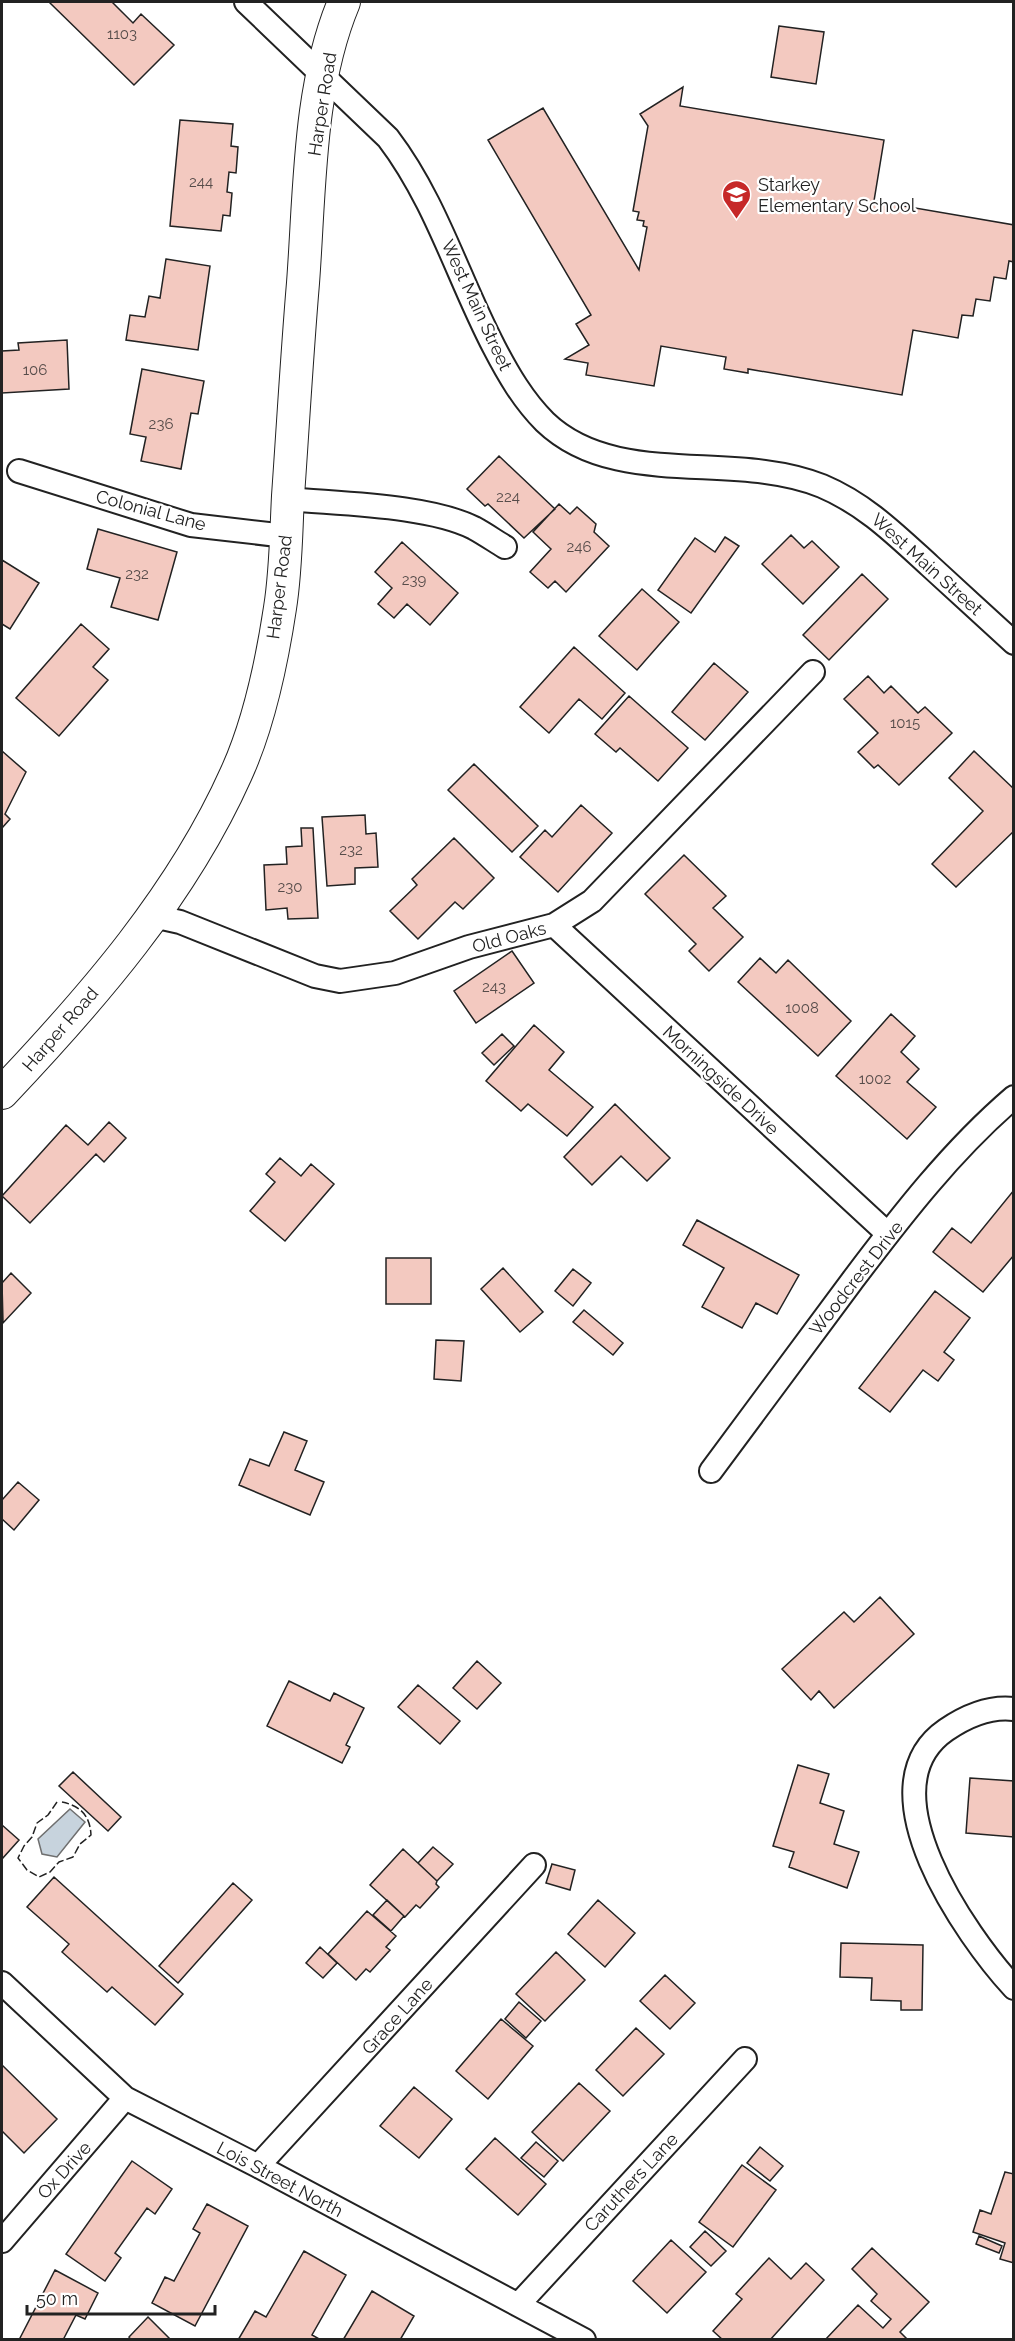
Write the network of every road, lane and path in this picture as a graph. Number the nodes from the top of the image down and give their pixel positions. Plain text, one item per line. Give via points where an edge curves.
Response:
1 (246, 2) edge
2 (344, 2) edge
3 (323, 76) junction
4 (19, 471) dead end
5 (288, 499) junction
6 (286, 536) junction
7 (505, 547) dead end
8 (1014, 643) edge
9 (813, 672) dead end
10 (153, 916) junction
11 (554, 925) junction
12 (2, 1093) edge
13 (1014, 1096) edge
14 (888, 1234) junction
15 (711, 1471) dead end
16 (1014, 1709) edge
17 (534, 1865) dead end
18 (2, 1983) edge
19 (1014, 1988) edge
20 (745, 2059) dead end
21 (125, 2098) junction
22 (258, 2166) junction
23 (2, 2241) edge
24 (518, 2305) junction
25 (584, 2340) edge

1 - 3 street, West Main Street
2 - 3 main road, Harper Road
3 - 5 main road, Harper Road
3 - 8 street, West Main Street via 401,154 430,204 504,365 526,400 546,422 570,441 598,454 630,462 760,470 821,486 876,516
4 - 6 street, Colonial Lane via 191,525
5 - 6 main road, Harper Road
5 - 7 street via 424,514 472,527
6 - 10 main road, Harper Road via 280,611 256,718 237,773 212,822
9 - 11 street, Old Oaks via 592,901
10 - 11 street, Old Oaks via 180,922 315,976 340,981 395,973 469,947
10 - 12 main road, Harper Road via 69,1022
11 - 14 street, Morningside Drive
13 - 14 street, Woodcrest Drive via 936,1176
14 - 15 street, Woodcrest Drive
16 - 19 street via 966,1716 934,1738 918,1765 914,1812 927,1857 967,1929
17 - 22 street, Grace Lane
18 - 21 street, Lois Street North
20 - 24 street, Caruthers Lane
21 - 22 street, Lois Street North
21 - 23 street, Ox Drive
22 - 24 street, Lois Street North
24 - 25 street, Lois Street North

